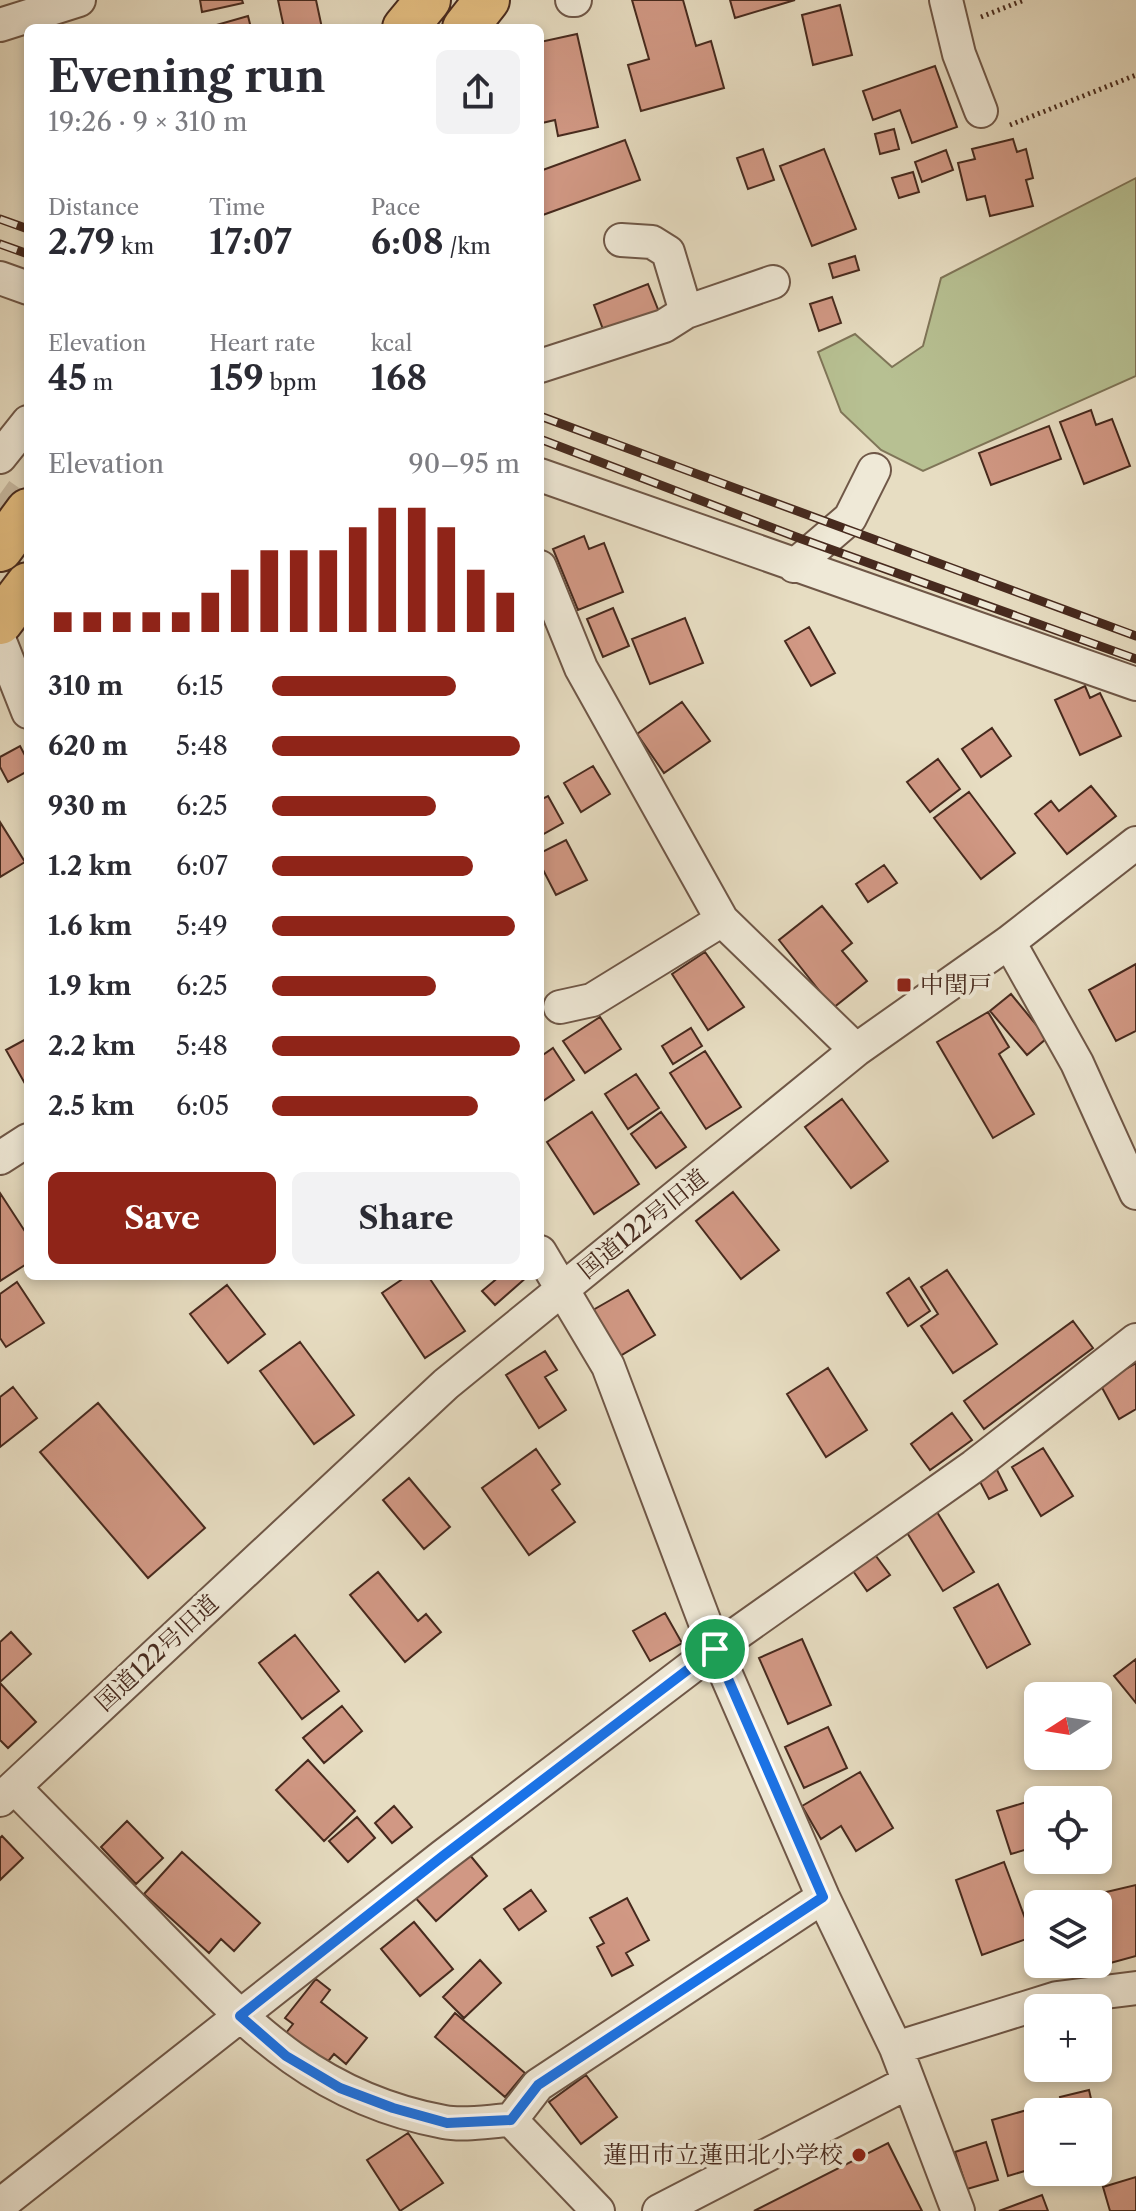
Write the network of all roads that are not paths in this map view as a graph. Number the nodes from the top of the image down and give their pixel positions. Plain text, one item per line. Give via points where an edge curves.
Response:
1 (79, 0) edge
2 (428, 0) edge
3 (487, 0) edge
4 (950, 14) edge
5 (408, 24) edge
6 (468, 24) edge
7 (0, 25) edge
8 (981, 111) road end
9 (621, 240) dead end
10 (0, 278) edge
11 (773, 282) dead end
12 (24, 287) edge
13 (686, 312) junction
14 (544, 365) edge
15 (24, 427) edge
16 (0, 457) edge
17 (874, 470) dead end
18 (544, 476) edge
19 (24, 516) edge
20 (0, 549) edge
21 (794, 566) junction
22 (544, 577) edge
23 (24, 590) edge
24 (0, 622) edge
25 (0, 641) edge
26 (1136, 684) edge
27 (24, 702) edge
28 (1136, 843) edge
29 (722, 920) junction
30 (1009, 942) junction
31 (560, 1007) dead end
32 (856, 1050) junction
33 (24, 1143) edge
34 (0, 1158) edge
35 (1136, 1193) edge
36 (544, 1258) edge
37 (563, 1289) junction
38 (1136, 1340) edge
39 (715, 1649) junction
40 (7, 1794) edge
41 (823, 1897) junction
42 (1136, 1988) edge
43 (240, 2016) junction
44 (896, 2048) junction
45 (907, 2083) junction
46 (511, 2120) junction
47 (0, 2205) edge
48 (598, 2211) edge
49 (659, 2211) edge
50 (958, 2211) edge

1 - 7 street
2 - 5 highway
3 - 6 highway
4 - 8 street
9 - 13 street via 652,242 668,252
10 - 12 street
11 - 13 street
13 - 14 street via 664,326
15 - 16 street
17 - 21 street via 850,518
18 - 21 street
19 - 20 highway
21 - 26 street
22 - 29 street via 581,668
23 - 24 highway
25 - 27 street
28 - 30 street, 国道122号旧道
29 - 31 street via 592,1000
29 - 32 street
30 - 32 street, 国道122号旧道
30 - 35 street via 1077,1063
32 - 37 street, 国道122号旧道
33 - 34 street
36 - 37 street
37 - 39 street via 608,1366
37 - 40 street, 国道122号旧道 via 446,1384
38 - 39 street via 974,1466
39 - 41 street
39 - 43 street
40 - 43 street
41 - 44 street
41 - 46 street via 538,2085
42 - 44 street via 1057,1998
43 - 46 street via 286,2056 340,2088 447,2123
43 - 47 street
44 - 45 street
45 - 49 street
45 - 50 street
46 - 48 street

